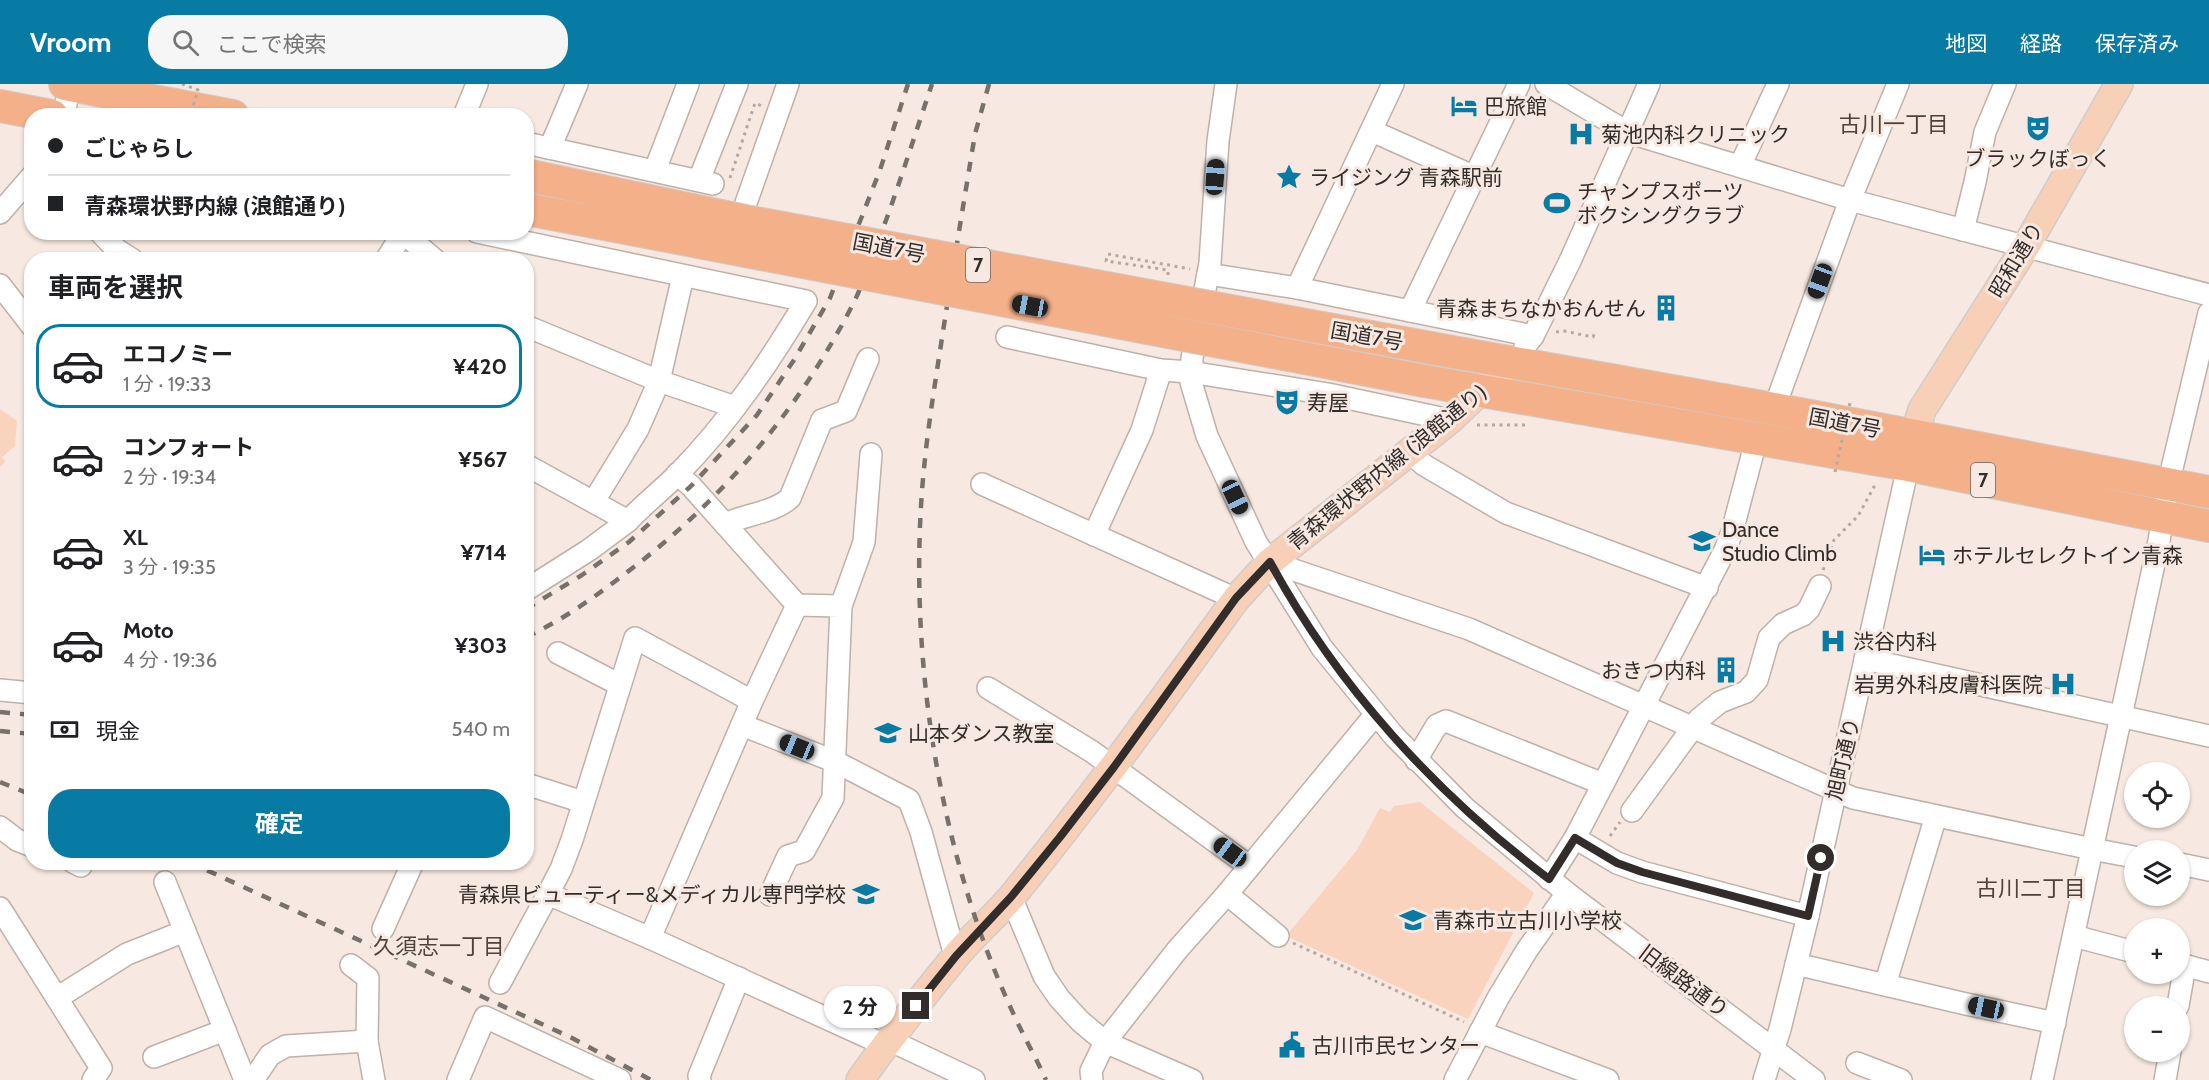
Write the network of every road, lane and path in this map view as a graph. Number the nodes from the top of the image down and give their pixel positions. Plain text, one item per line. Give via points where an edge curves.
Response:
1 (67, 84) edge
2 (477, 84) edge
3 (577, 84) edge
4 (688, 84) edge
5 (738, 84) edge
6 (788, 84) edge
7 (1226, 84) edge
8 (1393, 84) edge
9 (1519, 84) edge
10 (1546, 84) edge
11 (1649, 84) edge
12 (1778, 84) edge
13 (1898, 84) edge
14 (2005, 84) edge
15 (2119, 84) edge
16 (178, 100) edge
17 (0, 106) edge
18 (65, 108) edge
19 (206, 108) edge
20 (467, 108) edge
21 (24, 111) edge
22 (1372, 131) junction
23 (1627, 132) junction
24 (534, 145) edge
25 (549, 148) junction
26 (1740, 166) junction
27 (655, 170) junction
28 (534, 177) edge
29 (1475, 177) junction
30 (16, 195) edge
31 (1850, 200) junction
32 (534, 211) edge
33 (0, 213) edge
34 (740, 220) junction
35 (1963, 230) junction
36 (108, 240) edge
37 (411, 240) edge
38 (515, 240) edge
39 (2026, 246) junction
40 (121, 252) edge
41 (426, 252) edge
42 (1199, 271) junction
43 (684, 276) junction
44 (1167, 280) dead end
45 (0, 285) edge
46 (1297, 288) junction
47 (2209, 295) edge
48 (1410, 311) junction
49 (2209, 313) edge
50 (24, 316) edge
51 (534, 329) edge
52 (1595, 332) dead end
53 (1543, 334) junction
54 (1007, 337) dead end
55 (868, 359) dead end
56 (1512, 361) junction
57 (1161, 370) junction
58 (1190, 372) junction
59 (658, 381) junction
60 (1483, 390) junction
61 (1850, 403) dead end
62 (735, 407) junction
63 (1774, 409) junction
64 (1461, 423) junction
65 (1538, 424) dead end
66 (1757, 437) junction
67 (1911, 450) junction
68 (1410, 453) junction
69 (871, 454) dead end
70 (534, 469) edge
71 (1835, 471) dead end
72 (677, 474) junction
73 (982, 484) dead end
74 (1875, 485) dead end
75 (2168, 485) junction
76 (2209, 492) edge
77 (594, 501) junction
78 (2163, 517) junction
79 (628, 521) junction
80 (725, 524) junction
81 (2209, 526) edge
82 (1094, 535) junction
83 (1270, 562) junction
84 (534, 586) edge
85 (1820, 586) joint
86 (1707, 588) junction
87 (1236, 598) junction
88 (797, 605) junction
89 (841, 606) junction
90 (558, 653) dead end
91 (1865, 659) junction
92 (620, 685) junction
93 (988, 688) dead end
94 (0, 690) edge
95 (24, 692) edge
96 (752, 701) junction
97 (1644, 706) junction
98 (1375, 715) junction
99 (2122, 716) junction
100 (742, 725) junction
101 (1692, 727) junction
102 (2209, 736) edge
103 (1416, 760) junction
104 (836, 762) junction
105 (1114, 767) junction
106 (1603, 784) junction
107 (534, 787) edge
108 (1835, 791) junction
109 (583, 802) junction
110 (1632, 810) joint
111 (1936, 816) junction
112 (0, 827) edge
113 (1575, 838) junction
114 (24, 843) edge
115 (2092, 849) junction
116 (1599, 853) junction
117 (2124, 855) edge
118 (1249, 866) junction
119 (2190, 866) edge
120 (409, 870) edge
121 (2209, 870) edge
122 (1549, 879) junction
123 (165, 882) dead end
124 (1567, 893) junction
125 (548, 894) junction
126 (1227, 894) junction
127 (770, 895) dead end
128 (1011, 897) junction
129 (0, 908) edge
130 (1808, 916) junction
131 (383, 929) dead end
132 (185, 931) junction
133 (1278, 936) joint
134 (2074, 936) junction
135 (650, 938) junction
136 (2124, 948) edge
137 (956, 956) junction
138 (1796, 964) junction
139 (351, 965) dead end
140 (2190, 966) edge
141 (2209, 972) edge
142 (740, 978) junction
143 (500, 984) dead end
144 (1885, 986) junction
145 (57, 998) junction
146 (2055, 1023) junction
147 (1475, 1028) junction
148 (225, 1030) junction
149 (367, 1041) junction
150 (1105, 1042) junction
151 (887, 1043) junction
152 (1774, 1049) junction
153 (154, 1057) dead end
154 (2168, 1062) edge
155 (1857, 1063) dead end
156 (93, 1080) edge
157 (246, 1080) edge
158 (253, 1080) edge
159 (374, 1080) edge
160 (458, 1080) edge
161 (620, 1080) edge
162 (700, 1080) edge
163 (860, 1080) edge
164 (974, 1080) edge
165 (1092, 1080) edge
166 (1192, 1080) edge
167 (1455, 1080) edge
168 (1608, 1080) edge
169 (1764, 1080) edge
170 (1814, 1080) edge
171 (1901, 1080) edge
172 (2042, 1080) edge
173 (2165, 1080) edge

1 - 16 highway
1 - 18 street
2 - 20 street
3 - 25 street
4 - 27 street
5 - 27 street via 706,182
6 - 34 street
7 - 42 street
8 - 22 street
9 - 29 street
10 - 23 street
11 - 23 street
12 - 26 street
13 - 31 street
14 - 35 street via 1985,132
15 - 39 main road, 昭和通り
16 - 16 path, bridge via 198,90
16 - 19 highway
17 - 21 highway
22 - 29 street
22 - 46 street
23 - 26 street
23 - 53 street via 1570,261
24 - 25 street
25 - 27 street
26 - 31 street
28 - 34 highway, 国道7号 / 7, bridge
29 - 48 street
30 - 33 street
31 - 35 street
31 - 63 street
32 - 60 highway, 国道7号 / 7, bridge
34 - 56 highway, 国道7号 / 7, bridge
35 - 39 street
36 - 40 street
37 - 41 street
38 - 43 street
39 - 47 street
39 - 67 main road, 昭和通り via 1922,410
42 - 44 path via 1108,254 1107,261 1168,270
42 - 46 street
42 - 58 street
43 - 59 street
43 - 62 street via 806,301 774,355
45 - 50 street
46 - 48 street
48 - 53 street
49 - 75 street
51 - 59 street
52 - 53 path via 1593,337 1564,331
53 - 56 street
54 - 57 street
55 - 80 street via 846,411 822,420 790,498 780,506
56 - 60 main road, 青森環状野内線 (浪館通り)
56 - 63 highway, 国道7号 / 7
57 - 58 street
57 - 82 street via 1142,430
58 - 64 street via 1328,394
58 - 83 street, 旧線路通り via 1192,392 1207,436 1256,542
59 - 62 street
59 - 77 street via 638,429
60 - 64 main road, 青森環状野内線 (浪館通り)
60 - 66 highway, 国道7号 / 7
61 - 71 path, bridge
62 - 72 street
63 - 67 highway, 国道7号 / 7
64 - 65 path
64 - 68 main road, 青森環状野内線 (浪館通り)
66 - 67 highway, 国道7号 / 7
66 - 86 street via 1732,532
67 - 75 highway, 国道7号 / 7
67 - 78 highway, 国道7号 / 7
67 - 91 street, 旭町通り
68 - 83 main road, 青森環状野内線 (浪館通り)
68 - 86 street via 1506,513
69 - 89 street via 864,542
70 - 77 street
72 - 79 street
72 - 80 street
73 - 82 street
74 - 85 path via 1858,516 1834,540
75 - 76 highway, 国道7号 / 7
75 - 78 street
77 - 79 street
78 - 81 highway, 国道7号 / 7
78 - 99 street
79 - 84 street
80 - 88 street
82 - 87 street
83 - 87 main road, 青森環状野内線 (浪館通り)
83 - 97 street via 1446,620
83 - 98 street, 旧線路通り via 1322,648
85 - 101 street via 1809,609 1783,624 1769,638 1760,674 1752,687 1714,706
86 - 97 street
87 - 105 main road, 青森環状野内線 (浪館通り)
88 - 89 street
88 - 96 street
89 - 104 street
90 - 92 street
91 - 99 street
91 - 108 street, 旭町通り
92 - 96 street via 633,640 638,638
92 - 109 street
93 - 105 street
94 - 95 street
96 - 100 street
97 - 101 street
97 - 106 street
98 - 103 street, 旧線路通り
98 - 118 street
99 - 102 street
99 - 115 street
100 - 104 street
100 - 135 street
101 - 108 street
101 - 110 street
103 - 106 street via 1437,725 1446,721
103 - 122 street, 旧線路通り via 1480,822
104 - 127 street via 833,798 804,851 788,856
104 - 137 street via 911,802
105 - 118 street
105 - 128 main road, 青森環状野内線 (浪館通り)
106 - 113 street
107 - 109 street
108 - 111 street
108 - 130 street, 旭町通り
109 - 125 street via 565,859
110 - 116 path
111 - 115 street
111 - 144 street
112 - 114 street
113 - 116 street
113 - 122 street
115 - 117 street
115 - 134 street
116 - 130 street via 1666,880
118 - 126 street
119 - 121 street
120 - 131 street
122 - 124 street, 旧線路通り
123 - 132 street
124 - 147 street
124 - 152 street, 旧線路通り
125 - 135 street
125 - 143 street
126 - 133 street
126 - 150 street
128 - 137 main road, 青森環状野内線 (浪館通り)
128 - 150 street via 1050,986 1080,1021
129 - 145 street
130 - 138 street, 旭町通り
132 - 145 street via 127,954
132 - 148 street
133 - 147 path
134 - 136 street
134 - 146 street
135 - 142 street
137 - 151 main road, 青森環状野内線 (浪館通り)
138 - 144 street
138 - 152 street, 旭町通り
139 - 149 street via 368,978
140 - 141 street
142 - 151 street
142 - 162 street
144 - 146 street
145 - 156 street via 101,1068
146 - 172 street
147 - 167 street
147 - 168 street
148 - 153 street
148 - 157 street
149 - 158 street via 286,1046 270,1055
149 - 159 street
150 - 165 street via 1091,1071
150 - 166 street
151 - 163 main road, 青森環状野内線 (浪館通り)
151 - 164 street
152 - 169 street, 旭町通り
152 - 170 street, 旧線路通り
154 - 173 street
155 - 171 street
160 - 161 street via 485,1017

